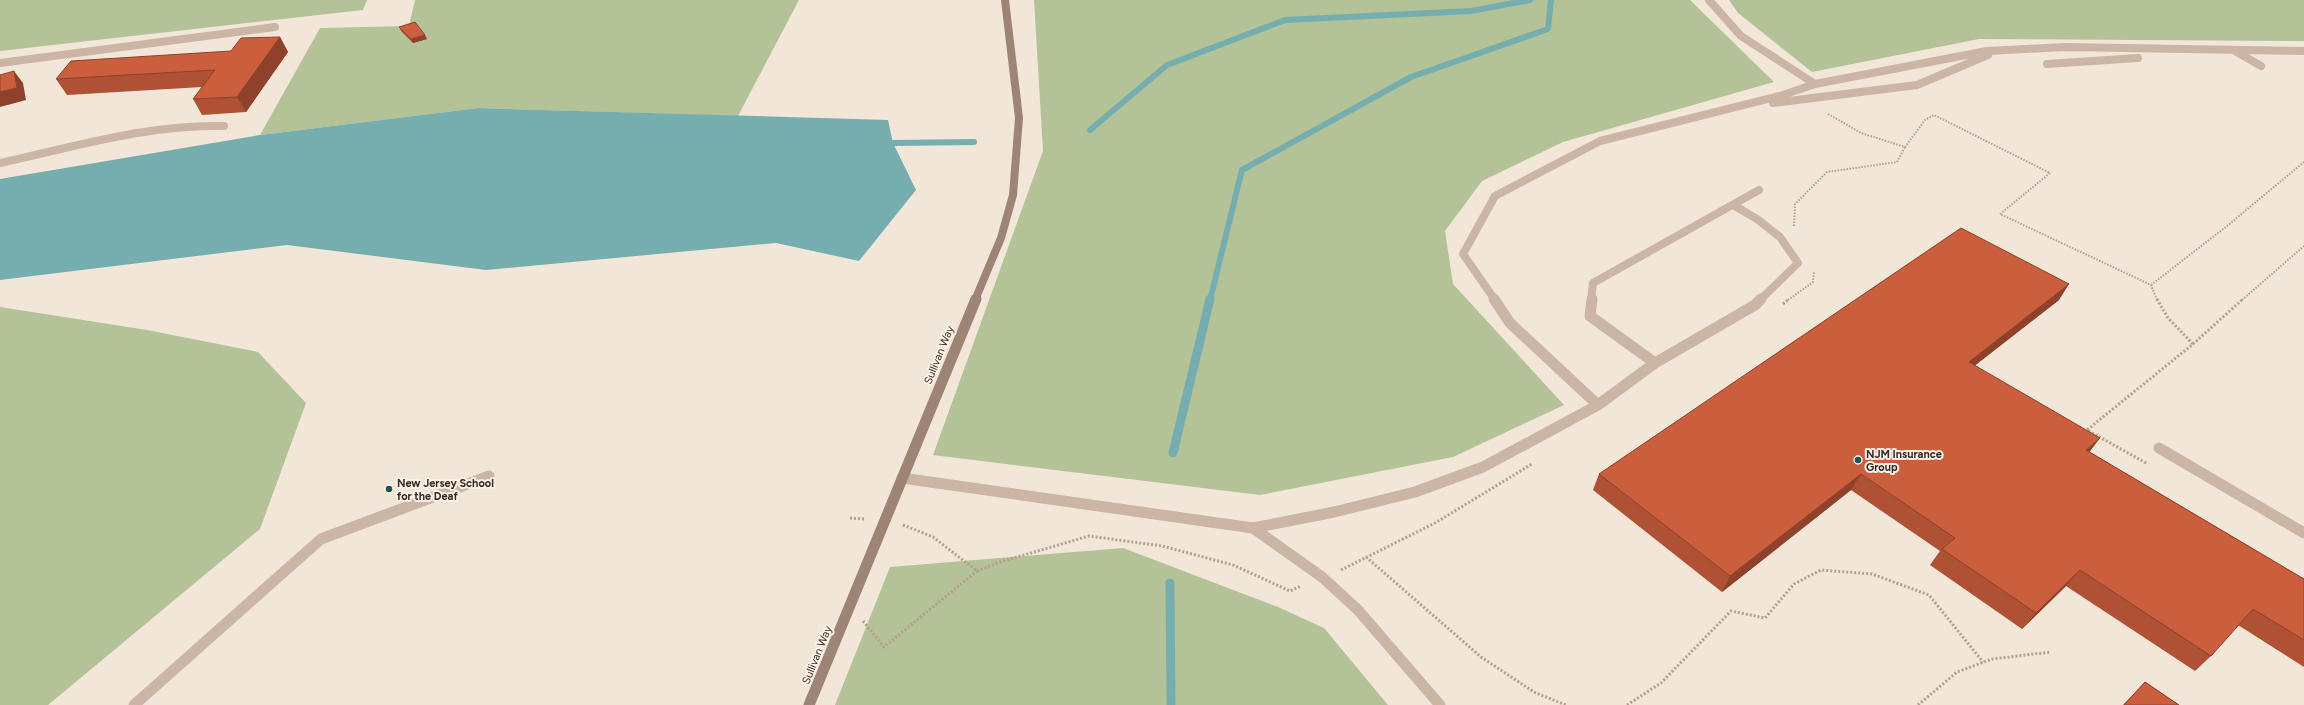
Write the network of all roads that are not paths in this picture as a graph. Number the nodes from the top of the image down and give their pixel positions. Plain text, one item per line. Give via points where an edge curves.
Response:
1 (1005, 0) edge
2 (1709, 0) edge
3 (275, 27) dead end
4 (2233, 50) junction
5 (1999, 51) junction
6 (2304, 51) edge
7 (2138, 58) dead end
8 (0, 63) edge
9 (2047, 64) dead end
10 (2260, 66) dead end
11 (1815, 84) junction
12 (1735, 107) junction
13 (224, 126) dead end
14 (0, 163) edge
15 (1759, 190) dead end
16 (1733, 205) junction
17 (1655, 363) junction
18 (1598, 405) junction
19 (2160, 448) dead end
20 (489, 476) dead end
21 (902, 478) junction
22 (1253, 528) junction
23 (2304, 533) edge
24 (134, 705) edge
25 (809, 705) edge
26 (1440, 705) edge

1 - 21 main road, Sullivan Way via 1019,118 1013,195 1001,238
2 - 11 lane via 1741,36
3 - 8 lane
4 - 5 lane via 2065,47
4 - 6 lane
4 - 10 lane
5 - 11 lane
5 - 12 lane via 1917,85
7 - 9 lane
11 - 12 lane
12 - 18 lane via 1600,141 1495,196 1463,254 1510,323
13 - 14 lane via 189,125 158,128
15 - 16 lane
16 - 17 lane via 1780,237 1798,263 1756,305
16 - 17 lane via 1593,283 1590,316
17 - 18 lane
18 - 22 lane via 1483,467 1415,492
19 - 23 lane
20 - 24 lane via 321,539
21 - 22 lane
21 - 25 main road, Sullivan Way
22 - 26 lane via 1322,577 1358,610

